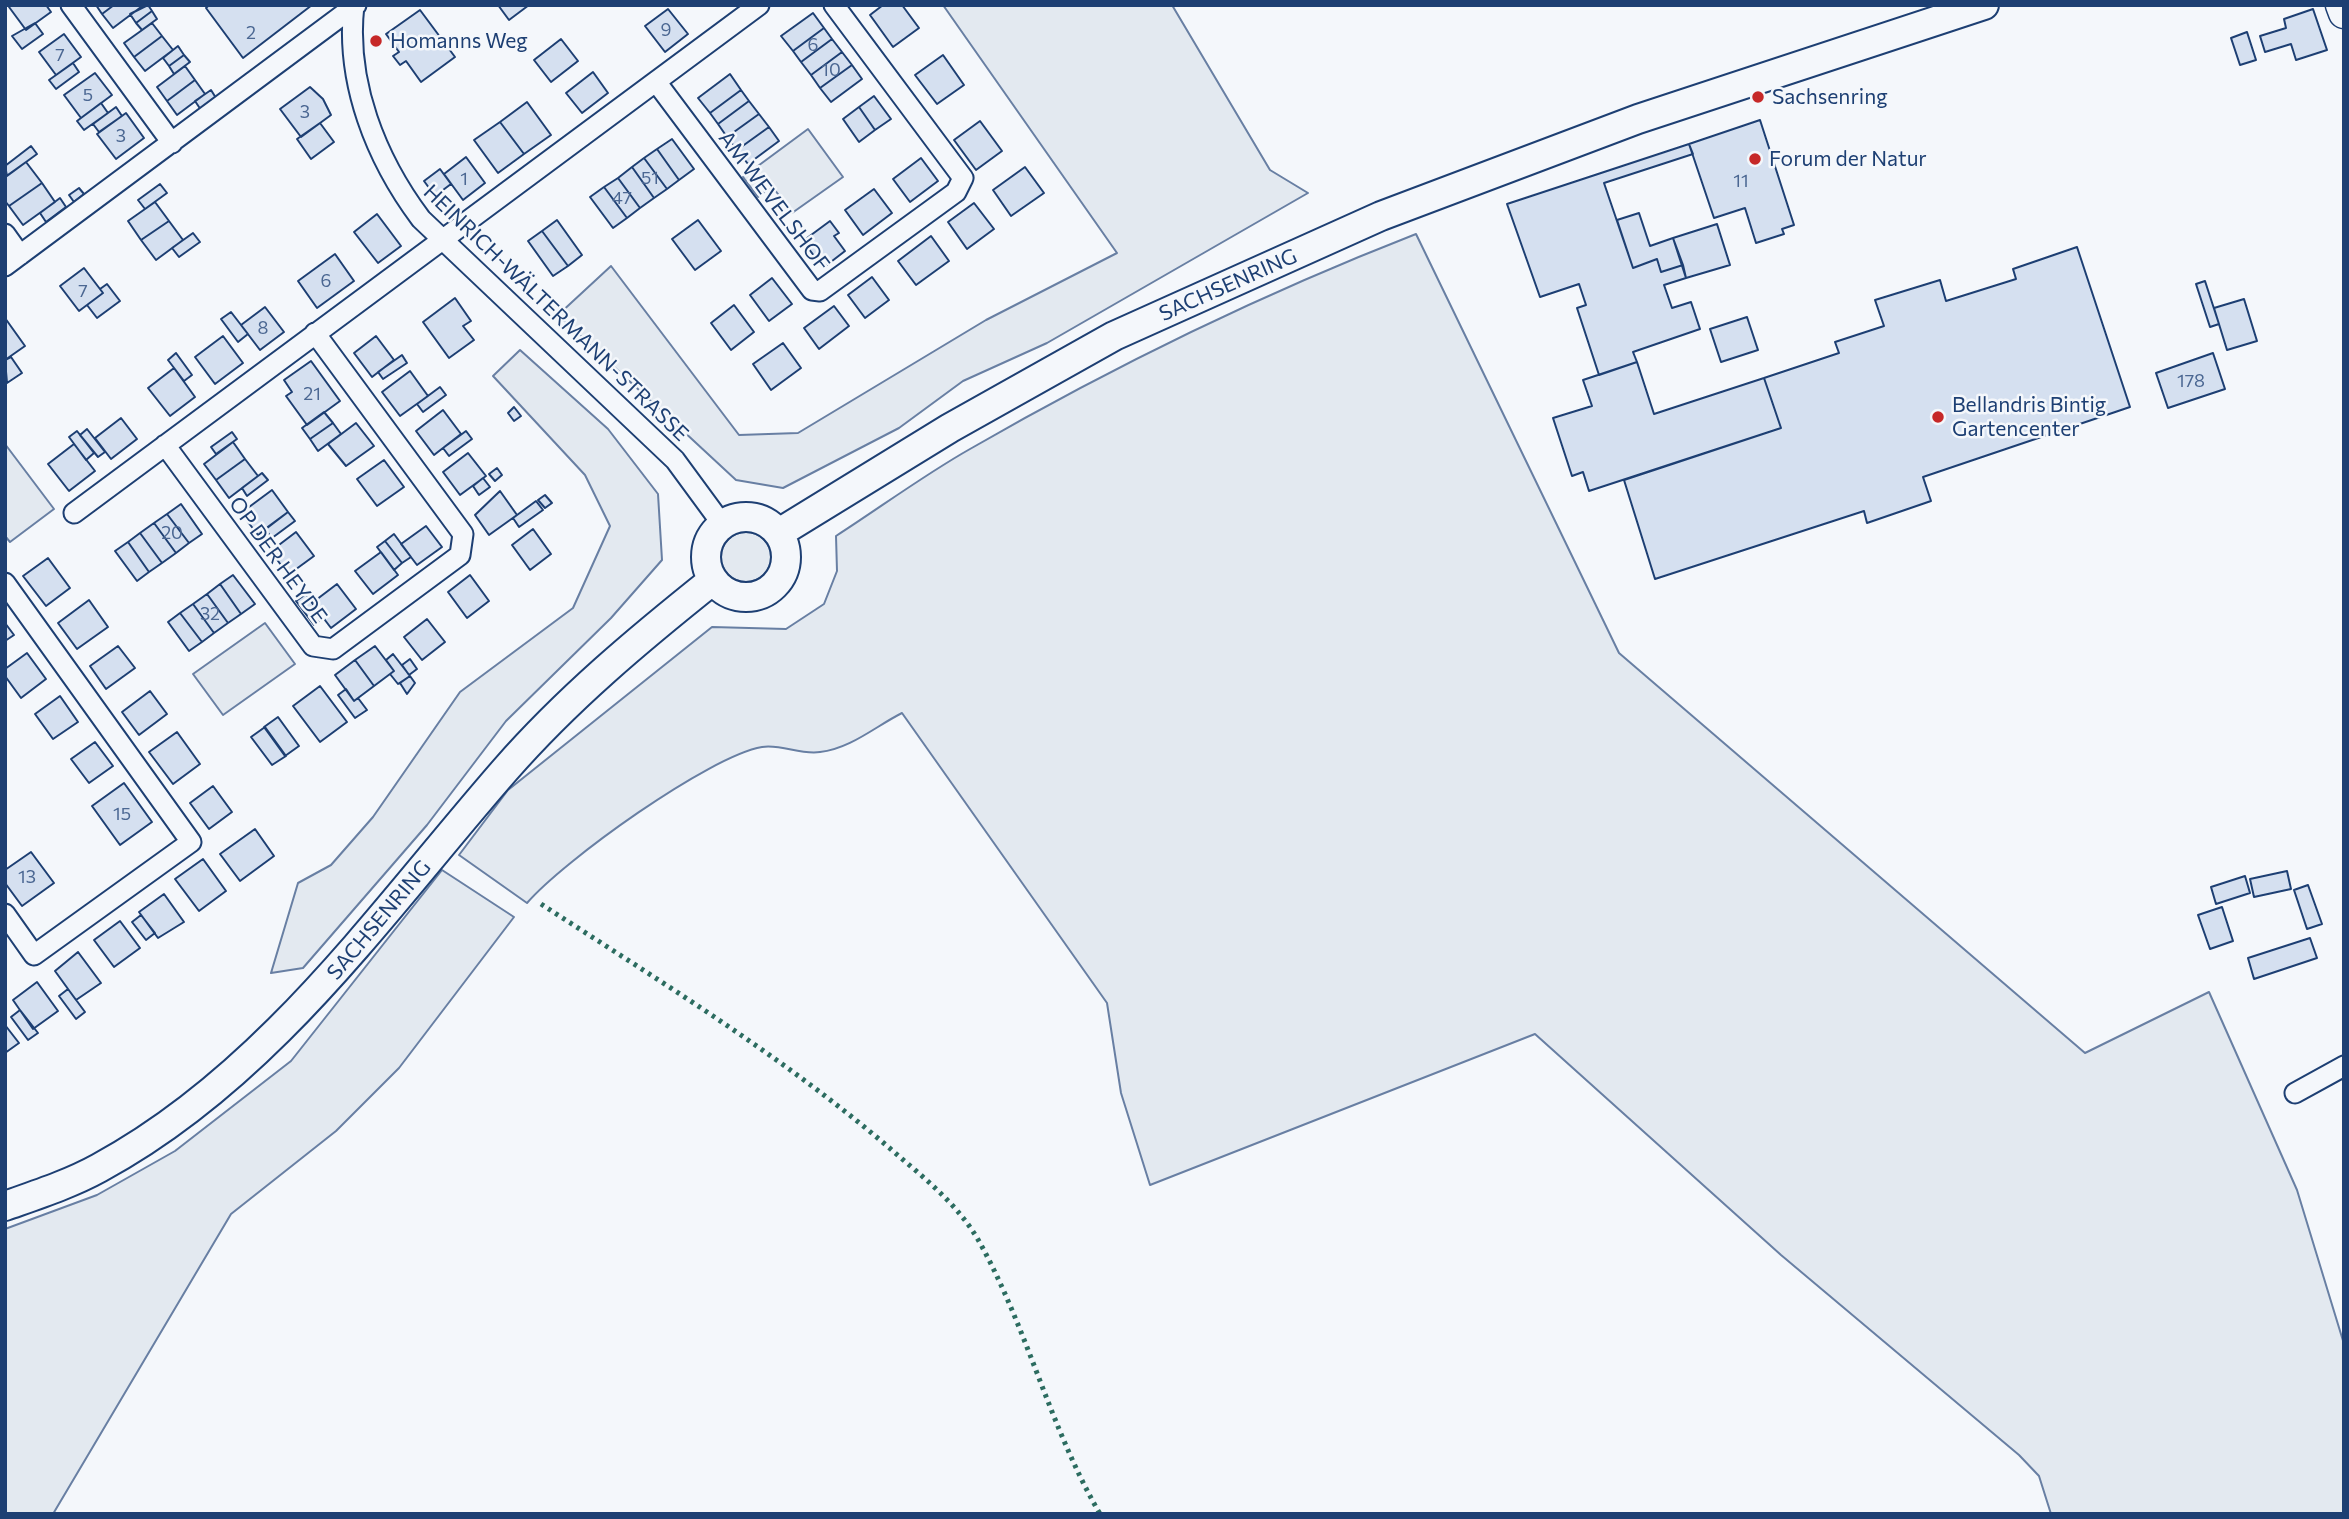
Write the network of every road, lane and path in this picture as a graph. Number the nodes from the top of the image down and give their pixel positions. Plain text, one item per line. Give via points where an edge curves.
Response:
1 (71, 5) edge
2 (759, 5) edge
3 (834, 5) edge
4 (1984, 5) edge
5 (2341, 5) edge
6 (354, 6) edge
7 (2344, 13) edge
8 (657, 83) junction
9 (172, 143) junction
10 (5, 234) edge
11 (444, 239) junction
12 (13, 260) edge
13 (315, 333) junction
14 (165, 445) junction
15 (74, 513) dead end
16 (722, 524) junction
17 (779, 533) junction
18 (713, 580) junction
19 (5, 583) edge
20 (5, 914) edge
21 (2344, 1066) edge
22 (2295, 1093) dead end
23 (5, 1206) edge

1 - 9 street
2 - 8 street
3 - 8 street, AM WEVELSHOF via 963,178 956,192 820,291 812,290
4 - 17 street, SACHSENRING via 1638,119 1381,216 1114,336 950,428
5 - 7 main road
6 - 9 street
6 - 11 street, HEINRICH-WÄLTERMANN-STRASSE via 351,27 360,91 381,155 406,199
8 - 11 street
9 - 12 street
10 - 12 street
11 - 13 street
11 - 16 street, HEINRICH-WÄLTERMANN-STRASSE via 675,460
13 - 14 street
13 - 14 street, OP DER HEYDE via 463,534 460,555 332,649 313,646
14 - 15 street
16 - 17 street via 752,517
16 - 18 street via 706,550
17 - 18 street via 786,557 784,570 769,590 733,595
18 - 23 street, SACHSENRING via 627,649 548,724 318,991 223,1083 97,1169
19 - 20 street via 191,842 34,955
21 - 22 street

